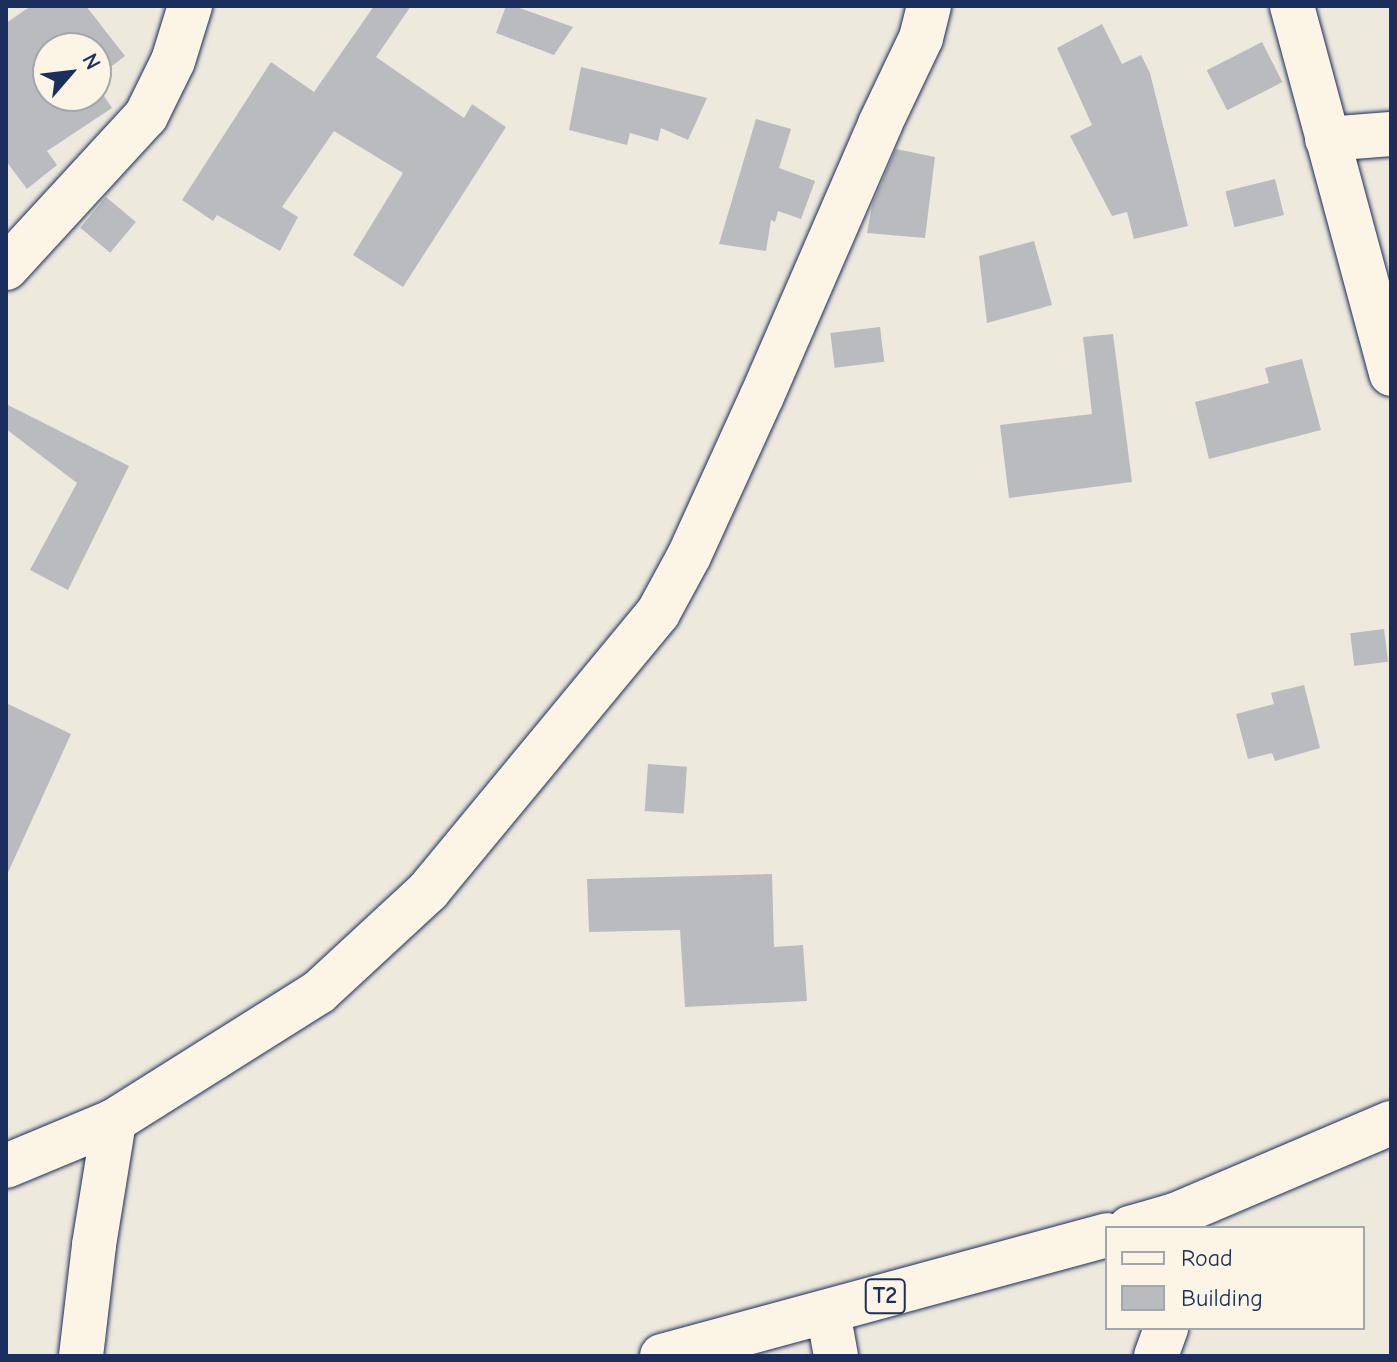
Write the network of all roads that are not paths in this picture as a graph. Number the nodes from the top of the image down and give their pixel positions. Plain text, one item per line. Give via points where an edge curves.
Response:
1 (190, 6) edge
2 (929, 6) edge
3 (1292, 6) edge
4 (1391, 134) edge
5 (1327, 139) junction
6 (6, 268) edge
7 (1391, 374) edge
8 (114, 1121) junction
9 (1391, 1123) edge
10 (6, 1166) edge
11 (1154, 1225) edge
12 (1105, 1236) edge
13 (828, 1312) junction
14 (1165, 1330) edge
15 (81, 1356) edge
16 (662, 1356) edge
17 (836, 1356) edge
18 (1156, 1356) edge

1 - 6 main road via 173,61 146,116
2 - 8 main road via 921,38 762,396 658,613 428,891 319,992
3 - 5 main road
4 - 5 main road
5 - 7 main road
8 - 10 main road
8 - 15 main road
9 - 11 main road
12 - 13 main road, T2
13 - 16 main road, T2
13 - 17 main road
14 - 18 main road

